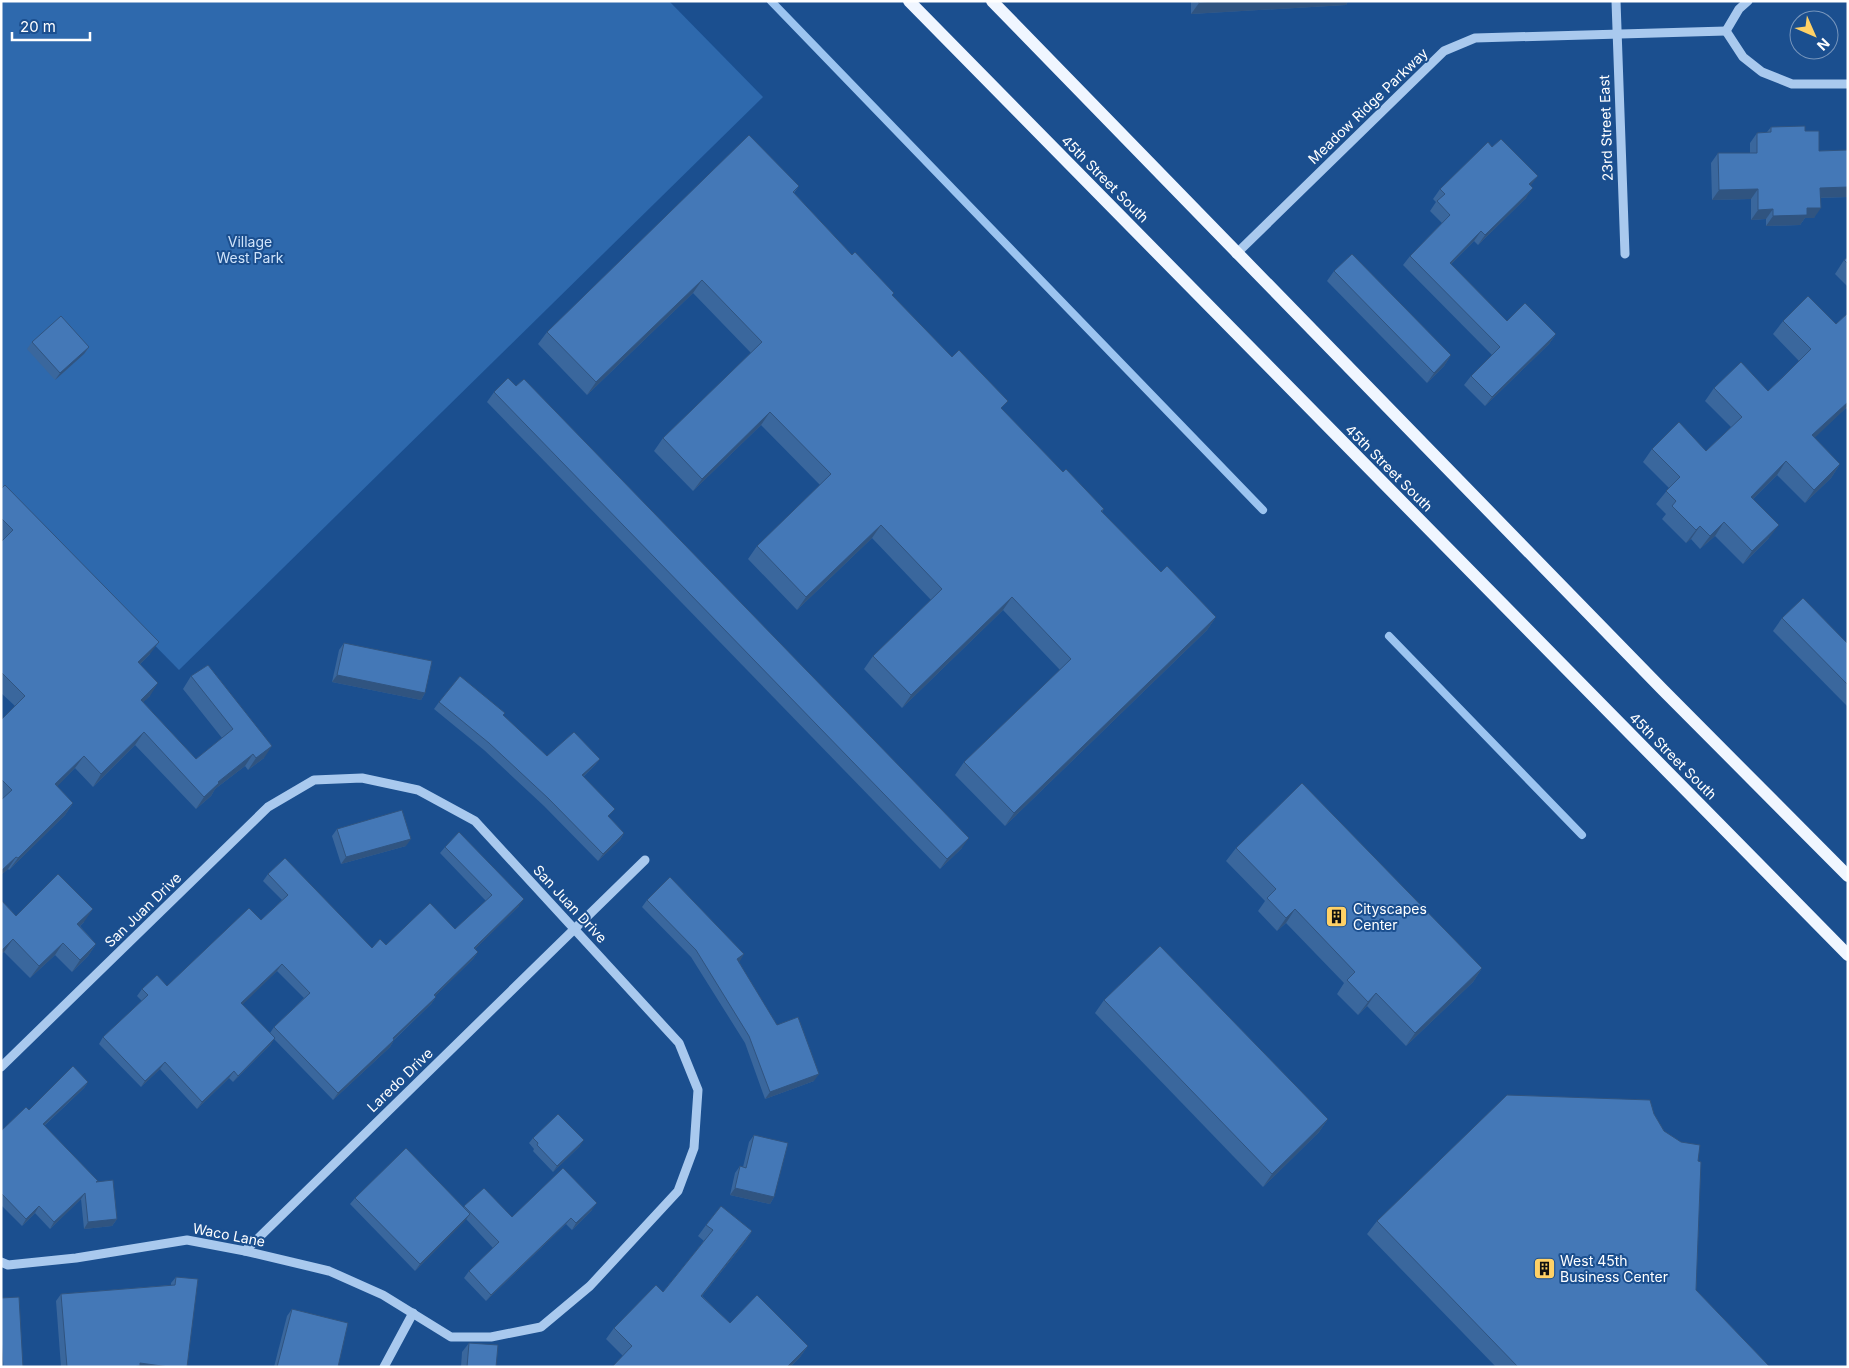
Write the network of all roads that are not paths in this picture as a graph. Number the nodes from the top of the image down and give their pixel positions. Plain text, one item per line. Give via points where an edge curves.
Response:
1 (909, 1) edge
2 (992, 1) edge
3 (1616, 1) edge
4 (1748, 1) edge
5 (1726, 30) junction
6 (1617, 33) junction
7 (1848, 84) edge
8 (1236, 254) junction
9 (1624, 254) dead end
10 (645, 860) dead end
11 (1848, 876) edge
12 (574, 928) junction
13 (1848, 955) edge
14 (1, 1066) edge
15 (245, 1251) junction
16 (1, 1262) edge
17 (413, 1313) junction
18 (384, 1367) edge

1 - 13 main road, 45th Street South
2 - 8 main road
3 - 6 street, 23rd Street East
4 - 5 street
5 - 6 street, Meadow Ridge Parkway
5 - 7 street via 1744,57 1762,72 1792,84
6 - 8 street, Meadow Ridge Parkway via 1475,38 1444,51
6 - 9 street, 23rd Street East
8 - 11 main road
10 - 12 street, Laredo Drive
12 - 14 street, San Juan Drive via 475,821 418,790 362,778 314,780 268,808
12 - 15 street, Laredo Drive
12 - 17 street, San Juan Drive via 679,1043 698,1090 694,1148 678,1191 590,1286 541,1327 491,1336 451,1337
15 - 16 street, Waco Lane via 187,1240 76,1258 8,1265
15 - 17 street, Waco Lane via 329,1271 383,1295
17 - 18 street

